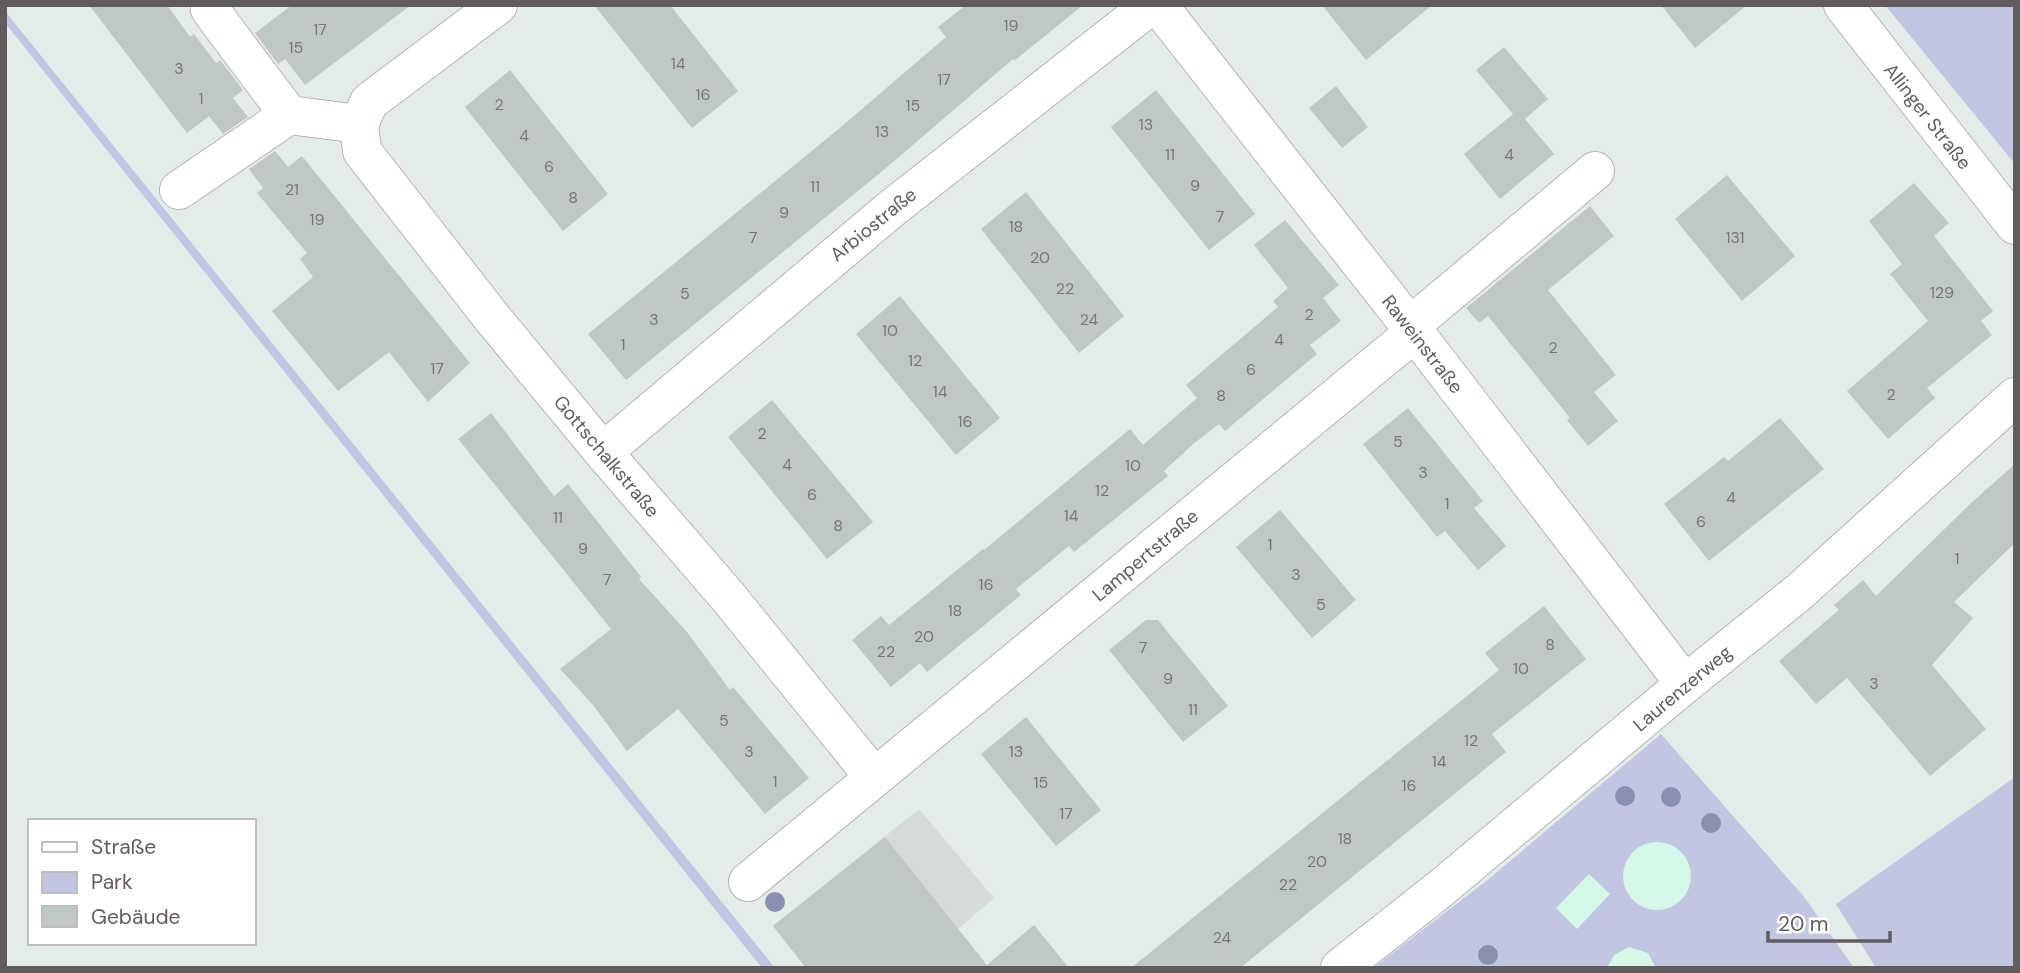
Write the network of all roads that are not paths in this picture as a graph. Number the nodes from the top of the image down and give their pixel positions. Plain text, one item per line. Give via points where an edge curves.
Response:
1 (212, 5) edge
2 (1151, 5) edge
3 (1158, 5) edge
4 (1843, 5) edge
5 (488, 8) edge
6 (289, 116) junction
7 (359, 124) junction
8 (1595, 171) dead end
9 (179, 190) dead end
10 (2015, 225) edge
11 (1412, 329) junction
12 (2015, 397) edge
13 (603, 452) junction
14 (1685, 684) junction
15 (874, 777) junction
16 (748, 882) dead end
17 (1340, 968) edge

1 - 6 street via 216,19
2 - 13 street, Arbiostraße via 868,227
3 - 11 street, Raweinstraße
4 - 10 street, Allinger Straße
5 - 7 street via 369,102
6 - 7 street
6 - 9 street
7 - 13 street, Gottschalkstraße via 362,151
8 - 11 street, Lampertstraße
11 - 14 street, Raweinstraße
11 - 15 street, Lampertstraße
12 - 14 street, Laurenzerweg via 1798,593
13 - 15 street, Gottschalkstraße
14 - 17 street, Laurenzerweg
15 - 16 street, Lampertstraße

